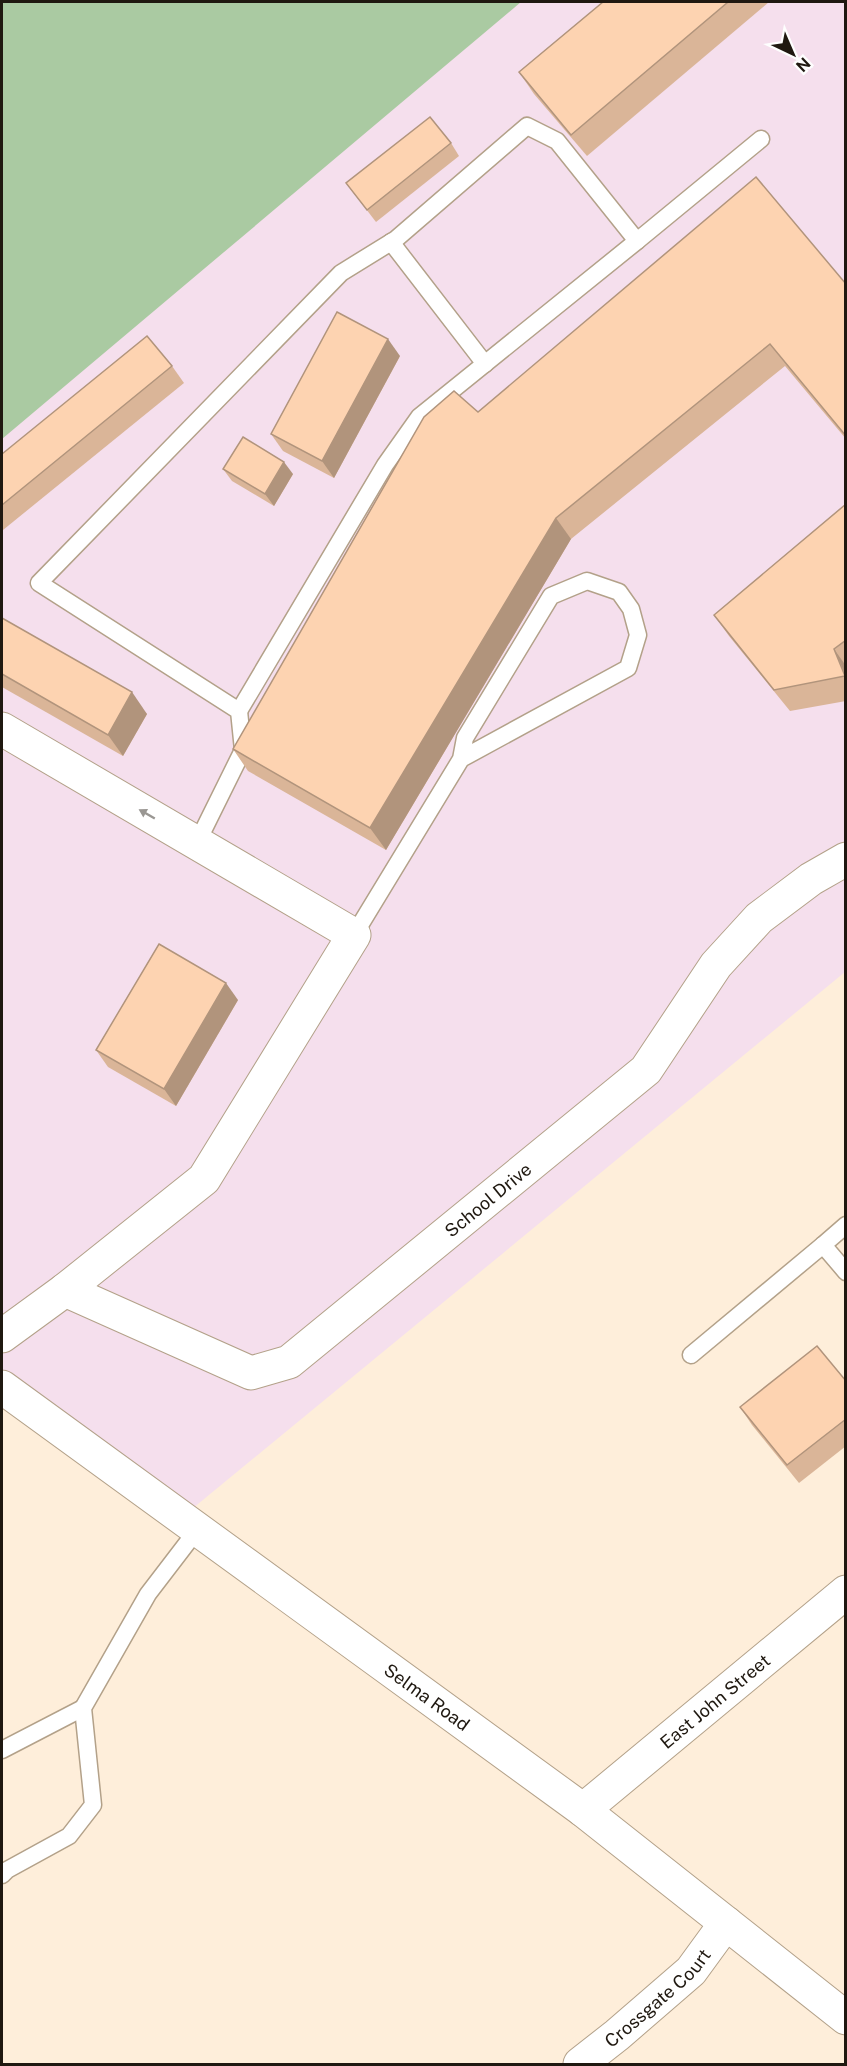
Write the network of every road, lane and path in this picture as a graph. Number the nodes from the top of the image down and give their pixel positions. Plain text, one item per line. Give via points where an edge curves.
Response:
1 (760, 140) dead end
2 (637, 241) junction
3 (392, 242) junction
4 (485, 364) junction
5 (239, 711) junction
6 (2, 729) edge
7 (461, 759) junction
8 (197, 843) junction
9 (846, 859) edge
10 (354, 935) junction
11 (846, 1226) edge
12 (823, 1245) junction
13 (846, 1272) edge
14 (65, 1290) junction
15 (2, 1336) edge
16 (691, 1355) dead end
17 (2, 1387) edge
18 (197, 1530) junction
19 (846, 1592) edge
20 (83, 1708) junction
21 (2, 1750) edge
22 (583, 1810) junction
23 (3, 1868) edge
24 (726, 1923) junction
25 (846, 2018) edge
26 (580, 2064) edge

1 - 2 lane
2 - 3 lane via 557,141 527,126
2 - 4 lane
3 - 4 lane
3 - 5 lane via 341,273 39,582
4 - 5 lane via 419,417 385,465
5 - 8 lane via 243,750
8 -> 6 street
7 - 7 lane via 627,668 638,635 631,609 619,592 587,581 551,596 465,738
7 - 10 lane
8 - 10 street
9 - 14 street, School Drive via 759,918 716,965 646,1070 289,1362 251,1373
10 - 14 street via 204,1179
11 - 12 lane
12 - 13 lane
12 - 16 lane
14 - 15 street
17 - 18 street, Selma Road
18 - 20 lane via 148,1594
18 - 22 street, Selma Road
19 - 22 street, East John Street
20 - 21 lane
20 - 23 lane via 93,1805 69,1836
22 - 24 street, Selma Road
24 - 25 street, Selma Road
24 - 26 street, Crossgate Court via 691,1971

